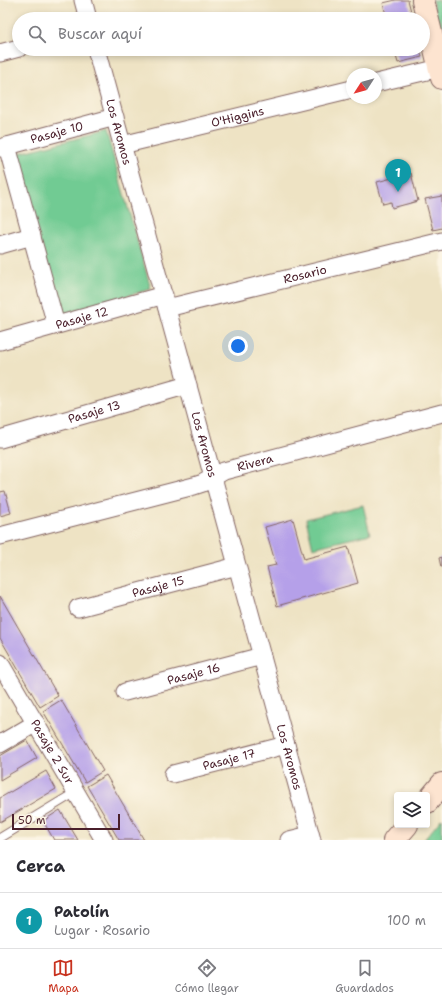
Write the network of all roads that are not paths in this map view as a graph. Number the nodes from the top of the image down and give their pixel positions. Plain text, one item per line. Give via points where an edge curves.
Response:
1 (83, 0) edge
2 (423, 0) edge
3 (86, 12) edge
4 (426, 12) edge
5 (430, 28) edge
6 (12, 50) edge
7 (0, 53) edge
8 (98, 56) edge
9 (441, 73) edge
10 (382, 82) edge
11 (346, 90) edge
12 (115, 117) junction
13 (122, 145) junction
14 (4, 147) edge
15 (32, 236) junction
16 (442, 241) edge
17 (0, 245) edge
18 (165, 302) junction
19 (56, 325) junction
20 (0, 341) edge
21 (188, 385) junction
22 (442, 413) edge
23 (0, 439) edge
24 (213, 477) junction
25 (0, 536) edge
26 (237, 566) junction
27 (78, 608) dead end
28 (262, 656) junction
29 (0, 663) edge
30 (125, 692) dead end
31 (36, 723) junction
32 (0, 744) edge
33 (286, 745) junction
34 (173, 774) dead end
35 (442, 784) edge
36 (76, 792) junction
37 (430, 798) edge
38 (404, 828) edge
39 (311, 837) edge
40 (0, 838) edge
41 (104, 840) edge
42 (290, 840) edge
43 (394, 840) edge

1 - 3 street
2 - 4 main road
5 - 9 main road
6 - 7 street
8 - 12 street, Los Aromos
9 - 10 street
11 - 13 street, O'Higgins
12 - 13 street, Los Aromos
12 - 14 street, Pasaje 10
13 - 18 street, Los Aromos
14 - 15 street
15 - 17 street
15 - 19 street
16 - 18 street, Rosario
18 - 19 street, Pasaje 12
18 - 21 street, Los Aromos
19 - 20 street, Pasaje 12
21 - 23 street, Pasaje 13
21 - 24 street, Los Aromos
22 - 24 street, Rivera via 224,471
24 - 25 street, Rivera via 194,486
24 - 26 street, Los Aromos
26 - 27 street, Pasaje 15
26 - 28 street, Los Aromos
28 - 30 street, Pasaje 16
28 - 33 street, Los Aromos
29 - 31 street, Pasaje 2 Sur
31 - 32 street
31 - 36 street, Pasaje 2 Sur
33 - 34 street, Pasaje 17
33 - 39 street, Los Aromos
35 - 37 main road
36 - 40 lane
36 - 41 street, Pasaje 2 Sur
38 - 43 main road
39 - 42 street

